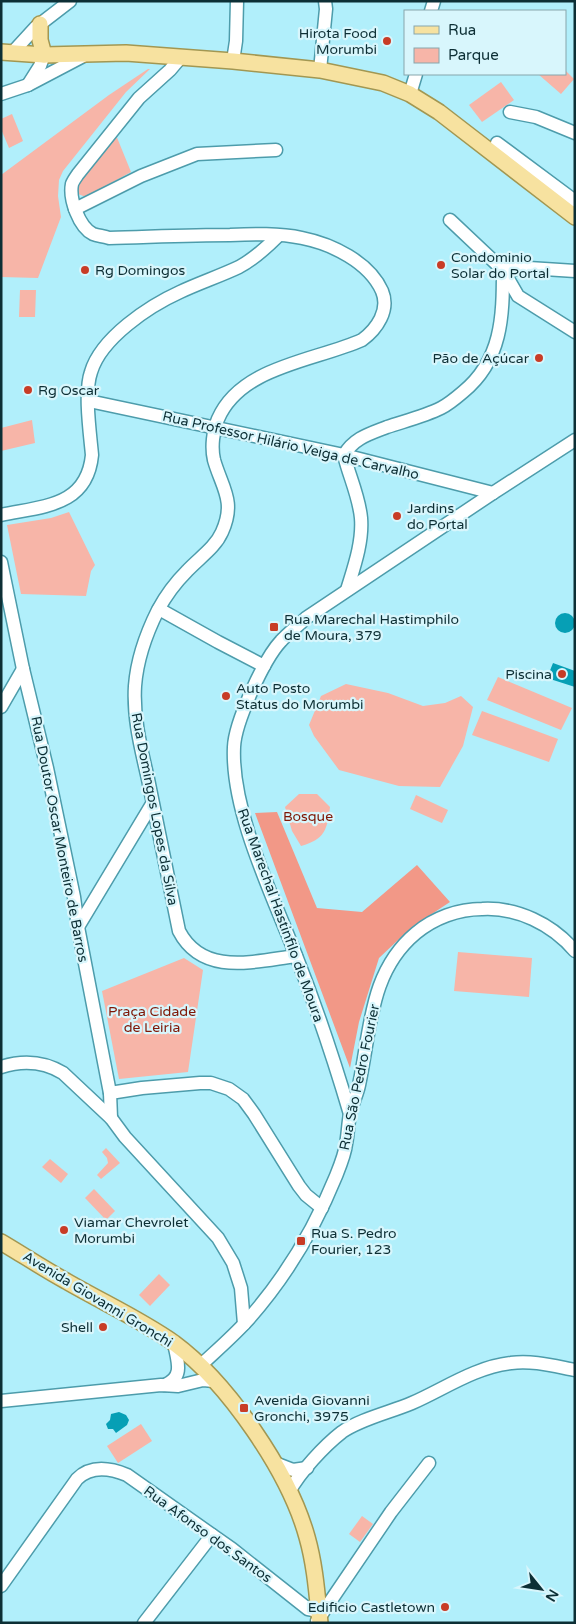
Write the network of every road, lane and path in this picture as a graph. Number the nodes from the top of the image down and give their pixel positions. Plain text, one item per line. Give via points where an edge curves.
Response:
1 (70, 1) edge
2 (237, 1) edge
3 (325, 1) edge
4 (40, 24) junction
5 (7, 52) edge
6 (87, 54) junction
7 (44, 55) junction
8 (181, 56) junction
9 (233, 61) junction
10 (320, 70) junction
11 (416, 75) edge
12 (28, 85) junction
13 (1, 94) edge
14 (410, 94) junction
15 (510, 112) dead end
16 (575, 133) edge
17 (497, 143) dead end
18 (276, 150) dead end
19 (575, 201) edge
20 (75, 209) junction
21 (575, 217) edge
22 (450, 220) dead end
23 (278, 236) junction
24 (503, 270) junction
25 (575, 271) edge
26 (575, 332) edge
27 (89, 401) junction
28 (214, 427) junction
29 (575, 440) edge
30 (344, 455) junction
31 (493, 493) junction
32 (1, 515) edge
33 (1, 562) edge
34 (347, 590) junction
35 (158, 609) junction
36 (264, 666) junction
37 (23, 669) junction
38 (1, 707) edge
39 (152, 804) junction
40 (78, 928) junction
41 (575, 951) edge
42 (296, 956) junction
43 (1, 1067) edge
44 (338, 1073) junction
45 (360, 1075) junction
46 (110, 1093) junction
47 (350, 1114) junction
48 (111, 1118) junction
49 (322, 1208) junction
50 (1, 1242) edge
51 (241, 1288) junction
52 (272, 1290) junction
53 (244, 1324) junction
54 (174, 1343) junction
55 (201, 1365) junction
56 (575, 1370) edge
57 (214, 1381) junction
58 (163, 1385) junction
59 (1, 1401) edge
60 (275, 1463) junction
61 (429, 1463) dead end
62 (307, 1468) junction
63 (289, 1492) junction
64 (212, 1536) junction
65 (1, 1586) edge
66 (318, 1618) edge
67 (144, 1623) edge

1 - 4 street
2 - 9 street
3 - 10 street
4 - 5 street
4 - 7 main road
5 - 7 main road
6 - 7 main road
6 - 8 main road
6 - 12 street
7 - 12 street
8 - 9 main road
8 - 20 street, Rua Domingos Lopes da Silva via 139,98 78,174 72,183
9 - 10 main road
10 - 14 main road via 383,83
11 - 14 street
12 - 13 street
14 - 21 main road via 439,112
15 - 16 street via 536,117
17 - 19 street
18 - 20 street via 197,154 141,176
20 - 23 street, Rua Domingos Lopes da Silva via 87,230 109,238
22 - 24 street
23 - 27 street via 239,267 158,303 118,334 96,360 88,384
23 - 28 street, Rua Domingos Lopes da Silva via 302,238 334,249 366,269 376,279 383,295 383,313 372,332 362,340 250,382 230,399
24 - 25 street
24 - 26 street via 518,296
24 - 30 street via 499,335 489,362 478,379 441,408 364,436 349,446
27 - 28 street, Rua Professor Hilário Veiga de Carvalho
27 - 32 street via 92,455 91,467 82,487 66,500
28 - 30 street, Rua Professor Hilário Veiga de Carvalho
28 - 35 street, Rua Domingos Lopes da Silva via 213,457 228,497 226,522 213,545 180,578
29 - 31 street, Rua Marechal Hastinfilo de Moura
30 - 31 street, Rua Professor Hilário Veiga de Carvalho
30 - 34 street via 362,519 361,536
31 - 34 street, Rua Marechal Hastinfilo de Moura
33 - 37 street, Rua Doutor Oscar Monteiro de Barros
34 - 36 street, Rua Marechal Hastinfilo de Moura via 306,618 280,642
35 - 36 street
35 - 39 street, Rua Domingos Lopes da Silva via 141,650 135,687 136,723
36 - 42 street, Rua Marechal Hastinfilo de Moura via 234,746 236,781 243,814
37 - 38 street
37 - 40 street, Rua Doutor Oscar Monteiro de Barros via 47,768
39 - 40 street
39 - 42 street, Rua Domingos Lopes da Silva via 179,931 187,945 202,956 220,962
40 - 46 street, Rua Doutor Oscar Monteiro de Barros
41 - 45 street, Rua São Pedro Fourier via 558,934 537,921 501,908 466,909 423,927 399,948 382,976
42 - 44 street, Rua Marechal Hastinfilo de Moura
43 - 48 street via 31,1062 54,1068
44 - 45 street via 346,1078
44 - 47 street, Rua Marechal Hastinfilo de Moura
45 - 47 street, Rua São Pedro Fourier
46 - 48 street, Rua Doutor Oscar Monteiro de Barros
46 - 49 street via 200,1083 211,1083 229,1090 243,1100 303,1190
47 - 49 street, Rua São Pedro Fourier via 346,1146
48 - 51 street via 218,1238 233,1263
49 - 52 street, Rua São Pedro Fourier via 306,1241
50 - 54 main road, Avenida Giovanni Gronchi
51 - 52 street via 260,1298
51 - 53 street
52 - 53 street, Rua São Pedro Fourier
53 - 55 street, Rua São Pedro Fourier
54 - 55 main road, Avenida Giovanni Gronchi
54 - 58 street via 180,1365 176,1379
55 - 57 main road, Avenida Giovanni Gronchi
56 - 62 street via 530,1362 511,1363 467,1376 344,1431
57 - 58 street
57 - 60 main road, Avenida Giovanni Gronchi via 245,1418
58 - 59 street
60 - 62 street via 293,1470
60 - 63 main road, Avenida Giovanni Gronchi
61 - 66 street
62 - 63 street
63 - 66 main road, Avenida Giovanni Gronchi via 307,1536 316,1583
64 - 65 street, Rua Afonso dos Santos via 127,1475 114,1470 93,1470 77,1479
64 - 66 street, Rua Afonso dos Santos
64 - 67 street

